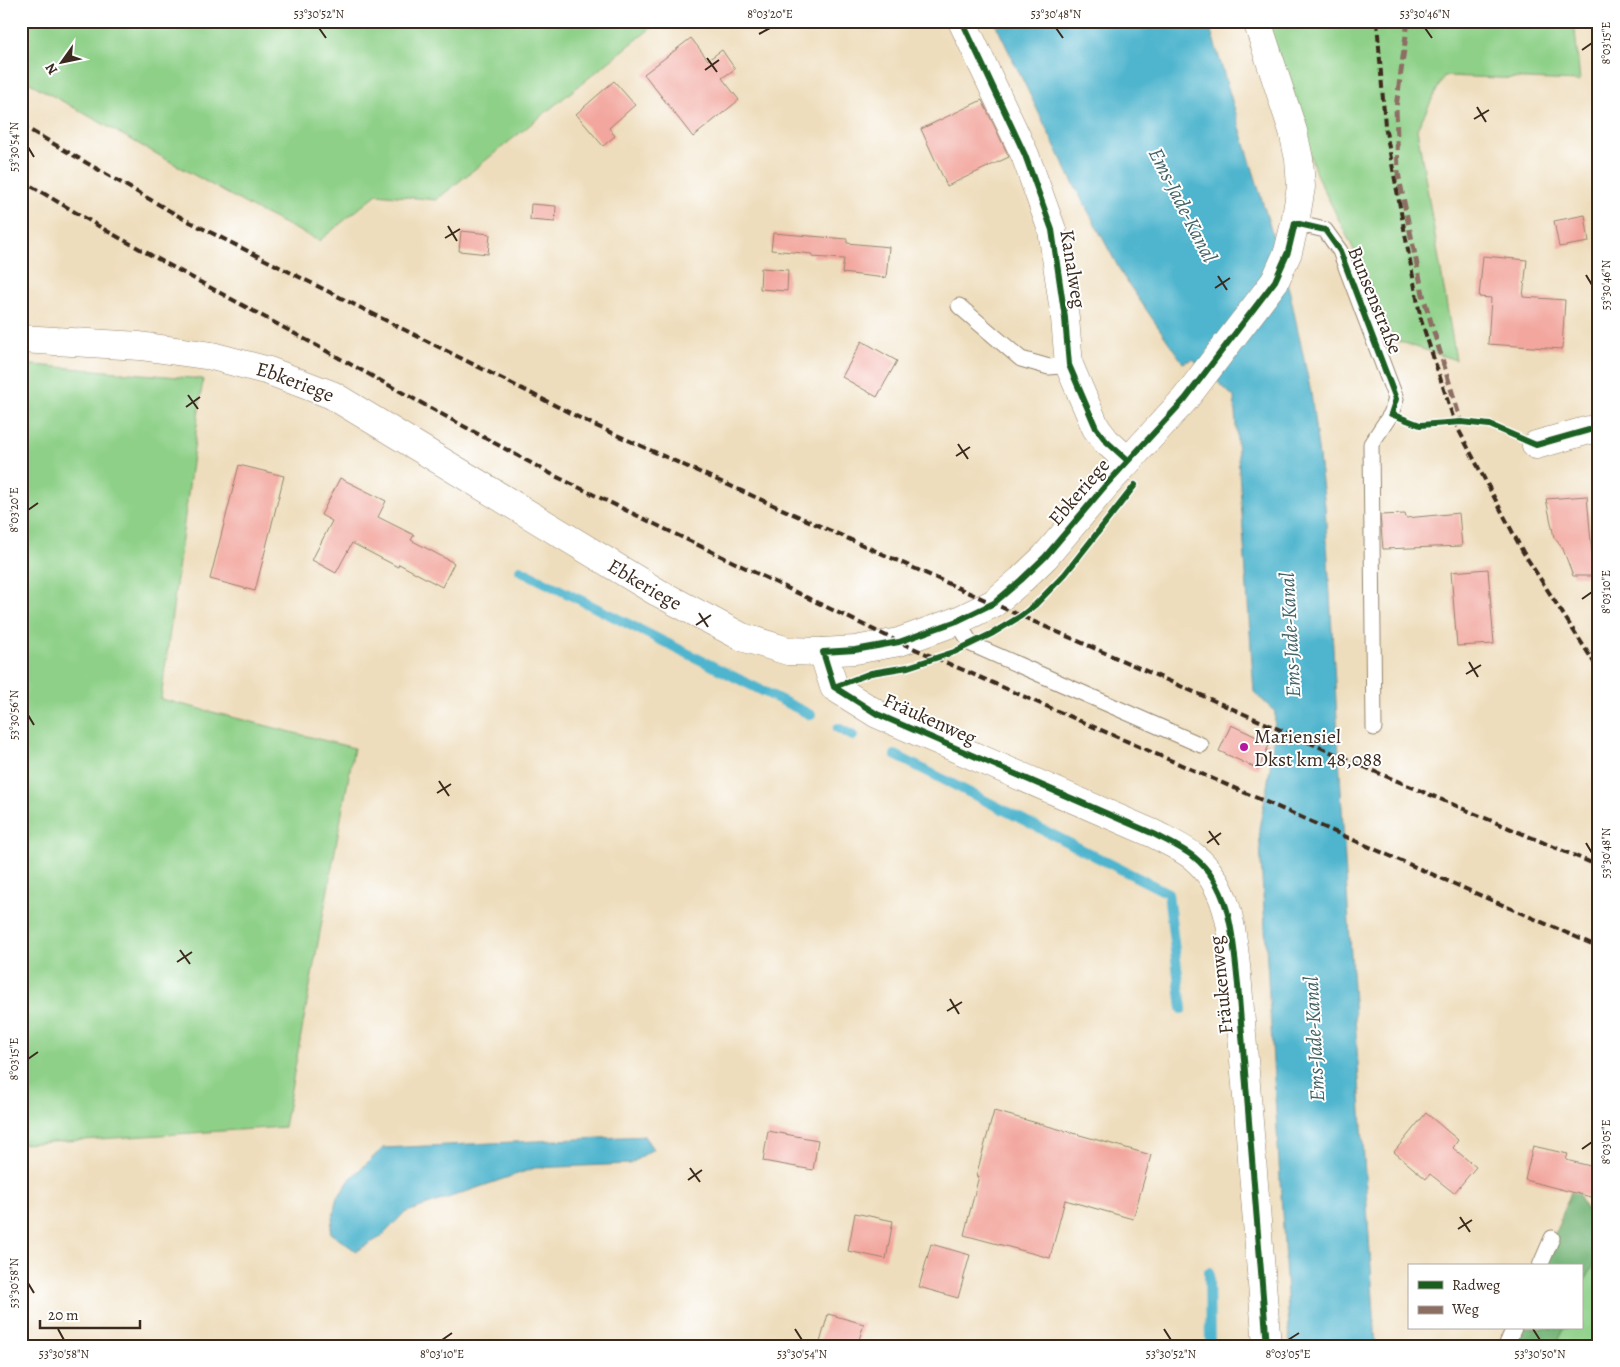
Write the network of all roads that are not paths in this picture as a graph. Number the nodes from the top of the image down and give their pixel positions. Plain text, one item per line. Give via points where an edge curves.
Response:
1 (962, 21) edge
2 (1257, 21) edge
3 (1295, 222) junction
4 (959, 306) dead end
5 (21, 339) edge
6 (1070, 365) junction
7 (1599, 430) edge
8 (1536, 446) dead end
9 (1128, 461) junction
10 (957, 621) junction
11 (823, 652) junction
12 (1374, 728) dead end
13 (1201, 745) dead end
14 (1552, 1238) dead end
15 (1541, 1264) edge
16 (1513, 1330) edge
17 (1267, 1346) edge
18 (1506, 1346) edge

1 - 6 street, Kanalweg via 1025,155 1052,230
2 - 3 street via 1300,159 1301,187
3 - 9 street, Ebkeriege via 1288,252 1275,281 1185,399
3 - 12 lane, Bunsenstraße via 1325,230 1340,251 1396,399 1391,414 1370,444
4 - 6 lane via 1021,359 1049,368
5 - 11 street, Ebkeriege via 140,346 212,356 269,371 332,394 657,592 742,638 788,651
6 - 9 street, Kanalweg via 1096,428
7 - 8 street
9 - 10 street, Ebkeriege via 1021,580 994,603
10 - 11 street, Ebkeriege via 899,642
10 - 13 lane via 970,644
11 - 17 street, Fräukenweg via 834,687 877,714 1154,834 1194,857 1218,885 1232,928
14 - 15 lane
16 - 18 lane

